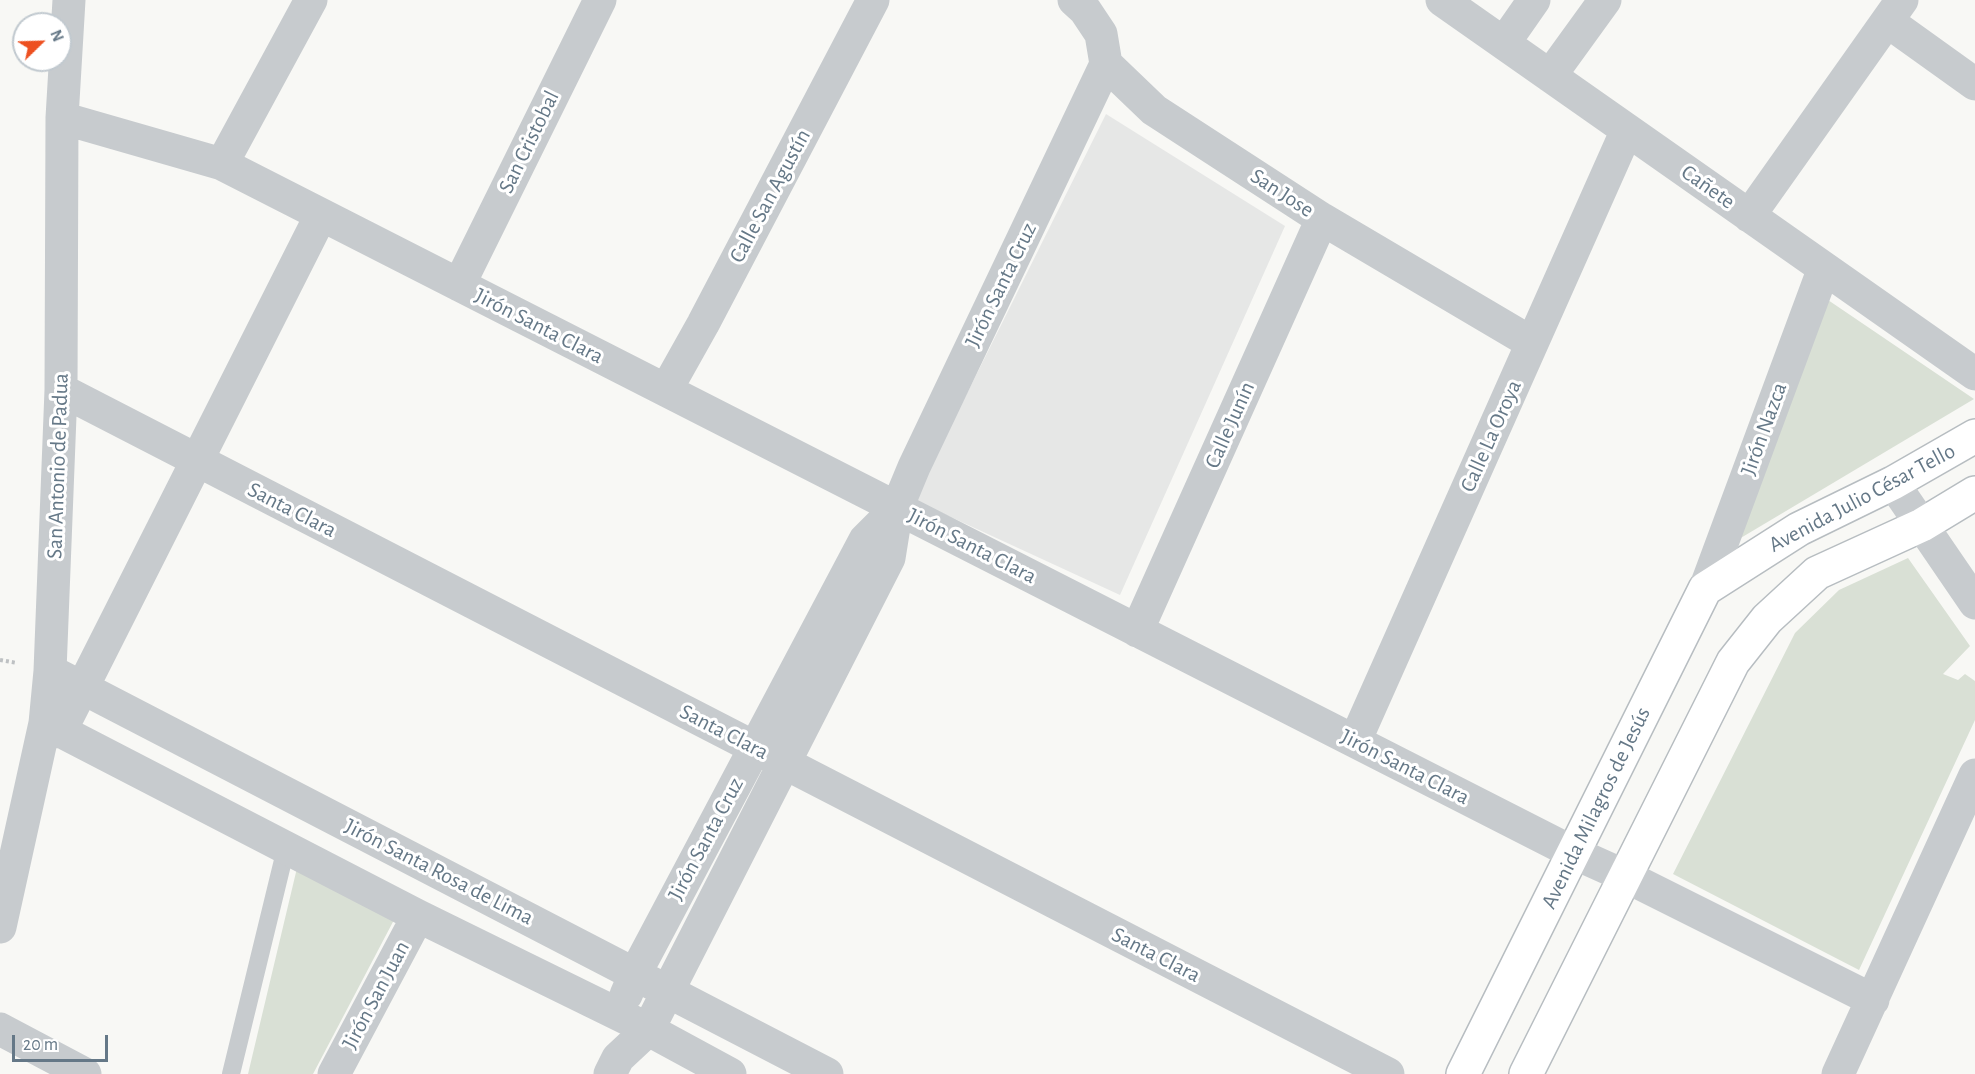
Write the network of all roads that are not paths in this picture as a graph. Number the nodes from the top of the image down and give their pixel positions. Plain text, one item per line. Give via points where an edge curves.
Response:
1 (69, 0) edge
2 (311, 0) edge
3 (600, 0) edge
4 (873, 0) edge
5 (1074, 0) edge
6 (1442, 0) edge
7 (1534, 0) edge
8 (1605, 0) edge
9 (1895, 10) edge
10 (1504, 43) junction
11 (1106, 64) junction
12 (1550, 76) junction
13 (1975, 84) edge
14 (62, 118) junction
15 (1627, 130) junction
16 (222, 164) junction
17 (321, 214) junction
18 (1749, 216) junction
19 (1322, 219) junction
20 (1824, 268) junction
21 (459, 285) junction
22 (1532, 343) junction
23 (1975, 374) edge
24 (61, 390) junction
25 (666, 390) junction
26 (1975, 436) edge
27 (197, 460) junction
28 (1893, 483) junction
29 (1975, 493) edge
30 (897, 508) junction
31 (1922, 525) junction
32 (1750, 559) joint
33 (1705, 589) junction
34 (1975, 603) edge
35 (1137, 631) junction
36 (50, 671) junction
37 (82, 688) junction
38 (52, 727) junction
39 (1356, 741) junction
40 (755, 748) junction
41 (783, 763) junction
42 (1975, 775) edge
43 (286, 848) junction
44 (1574, 853) junction
45 (1625, 876) junction
46 (5, 881) edge
47 (418, 916) junction
48 (0, 927) edge
49 (635, 974) junction
50 (666, 991) junction
51 (1873, 1000) junction
52 (618, 1014) junction
53 (0, 1029) edge
54 (648, 1030) junction
55 (614, 1066) edge
56 (85, 1074) edge
57 (231, 1074) edge
58 (334, 1074) edge
59 (730, 1074) edge
60 (827, 1074) edge
61 (1388, 1074) edge
62 (1463, 1074) edge
63 (1526, 1074) edge
64 (1838, 1074) edge

1 - 14 street, San Antonio de Padua
2 - 16 street
3 - 21 street, San Cristobal
4 - 25 street, Calle San Agustín
5 - 11 street via 1101,34
6 - 10 street, Cañete
7 - 10 street
8 - 12 street
9 - 13 street
9 - 18 street
10 - 12 street, Cañete
11 - 19 street, San Jose via 1154,110
11 - 30 street, Jirón Santa Cruz
12 - 15 street, Cañete
14 - 16 street, Jirón Santa Clara
14 - 24 street, San Antonio de Padua
15 - 18 street, Cañete
15 - 22 street, Calle La Oroya
16 - 17 street, Jirón Santa Clara
17 - 21 street, Jirón Santa Clara
17 - 27 street
18 - 20 street, Cañete
19 - 22 street, San Jose
19 - 35 street, Calle Junín
20 - 23 street, Cañete
20 - 33 street, Jirón Nazca
21 - 25 street, Jirón Santa Clara
22 - 39 street, Calle La Oroya
24 - 27 street, Santa Clara
24 - 36 street, San Antonio de Padua
25 - 30 street, Jirón Santa Clara
26 - 28 street, Avenida Julio César Tello
27 - 37 street
27 - 40 street, Santa Clara
28 - 31 street
28 - 32 street, Avenida Julio César Tello via 1799,529
29 - 31 street, Avenida Julio César Tello
30 - 35 street, Jirón Santa Clara
30 - 40 street, Jirón Santa Cruz via 865,540
30 - 41 street, Jirón Santa Cruz via 889,558
31 - 34 street
31 - 45 street, Avenida Julio César Tello via 1817,573 1767,619 1732,662
32 - 33 street, Avenida Milagros de Jesús
33 - 44 street, Avenida Milagros de Jesús
35 - 39 street, Jirón Santa Clara
36 - 37 street, Jirón Santa Rosa de Lima
36 - 38 street, San Antonio de Padua
37 - 38 street
37 - 49 street, Jirón Santa Rosa de Lima
38 - 43 street
38 - 46 street, San Antonio de Padua
39 - 44 street, Jirón Santa Clara
40 - 41 street, Santa Clara
40 - 49 street, Jirón Santa Cruz
41 - 50 street, Jirón Santa Cruz
41 - 61 street, Santa Clara
42 - 51 street
43 - 47 street
43 - 57 lane
44 - 45 street, Jirón Santa Clara
44 - 62 street, Avenida Milagros de Jesús
45 - 51 street, Jirón Santa Clara
45 - 63 street
46 - 48 street, San Antonio de Padua
47 - 52 street
47 - 58 street, Jirón San Juan
49 - 50 street, Jirón Santa Rosa de Lima
49 - 52 street, Jirón Santa Cruz
50 - 54 street, Jirón Santa Cruz
50 - 60 street, Jirón Santa Rosa de Lima
51 - 64 street
52 - 54 street
52 - 55 street, Jirón Santa Cruz
53 - 56 street
54 - 55 street, Jirón Santa Cruz
54 - 59 street

